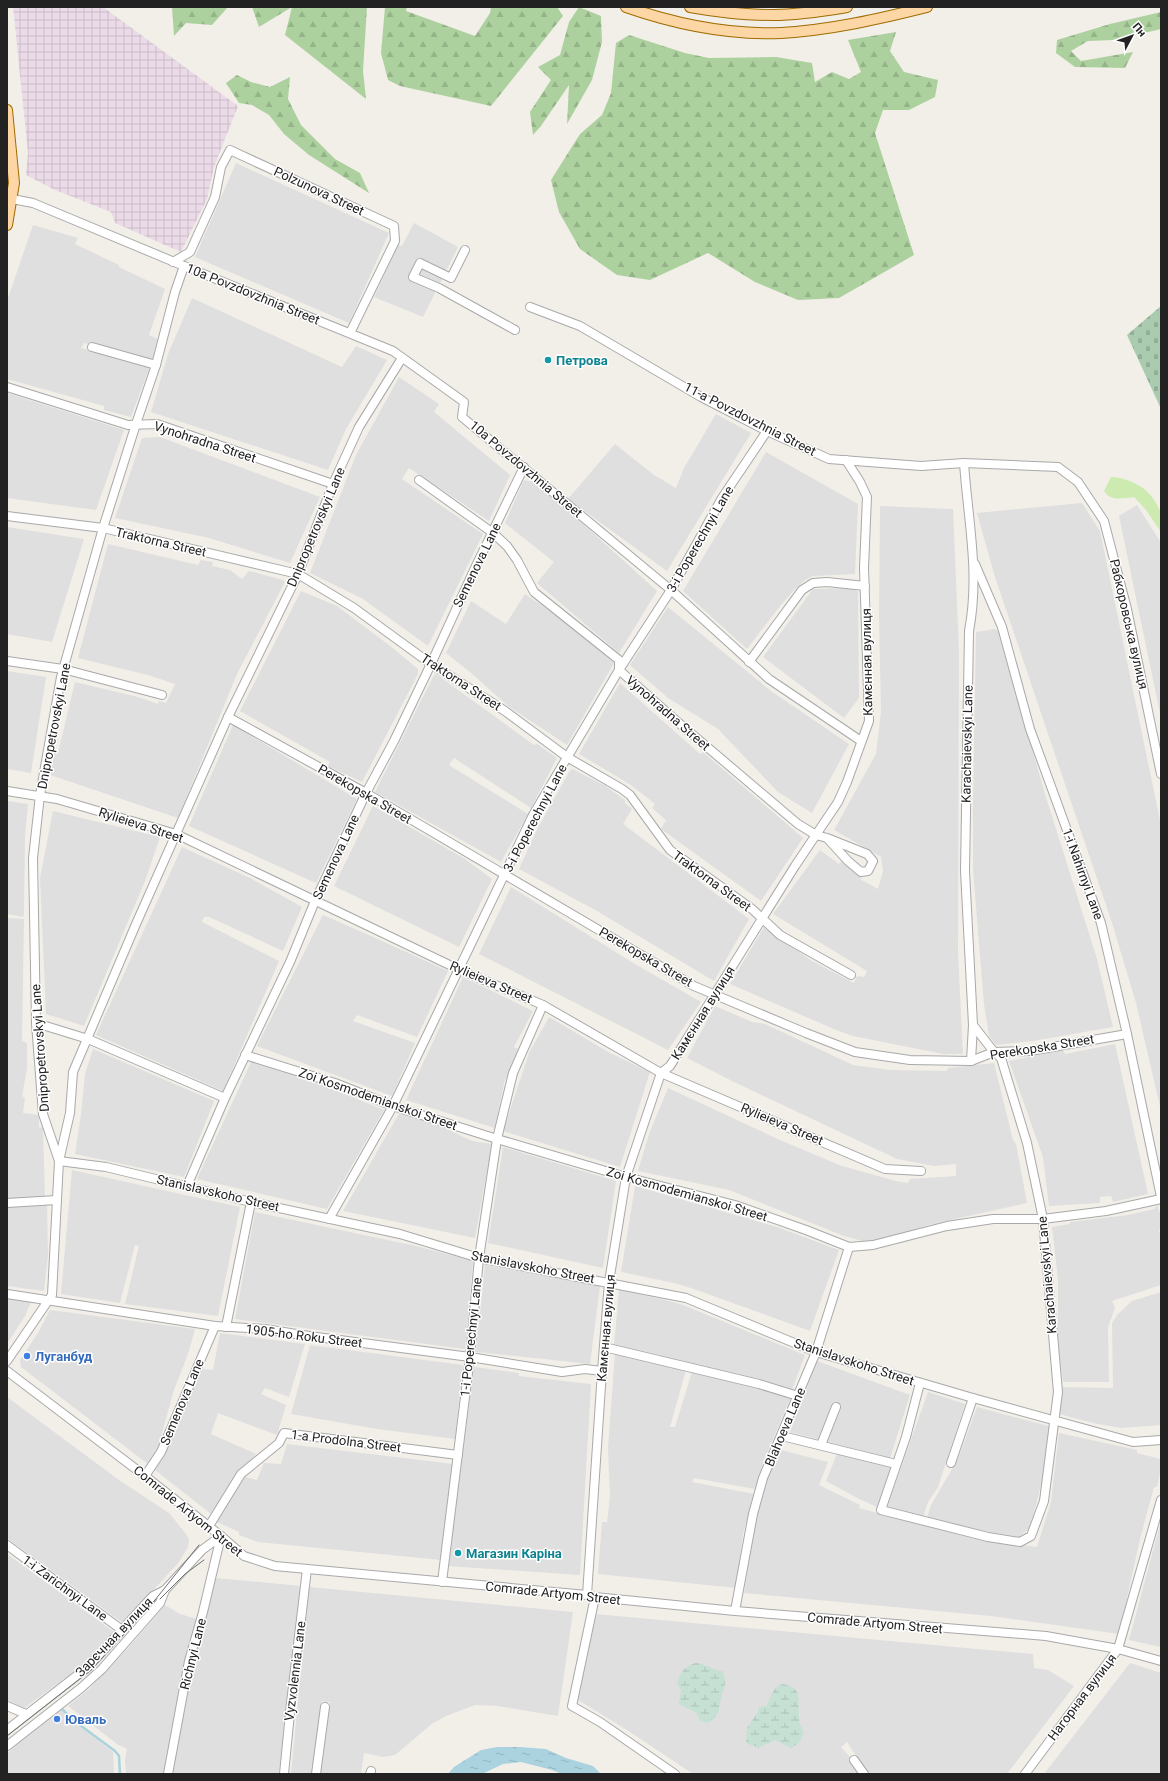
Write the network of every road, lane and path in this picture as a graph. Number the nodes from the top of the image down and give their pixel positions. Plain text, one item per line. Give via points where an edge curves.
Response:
1 (626, 7) edge
2 (690, 7) edge
3 (848, 7) edge
4 (927, 7) edge
5 (7, 110) edge
6 (7, 189) edge
7 (9, 199) edge
8 (7, 225) edge
9 (465, 250) dead end
10 (173, 262) junction
11 (184, 266) junction
12 (530, 307) dead end
13 (515, 330) dead end
14 (350, 333) junction
15 (92, 348) dead end
16 (402, 358) junction
17 (156, 366) junction
18 (7, 387) edge
19 (136, 424) junction
20 (767, 431) junction
21 (846, 460) junction
22 (964, 463) junction
23 (524, 467) junction
24 (418, 480) dead end
25 (1078, 482) joint
26 (333, 484) junction
27 (7, 516) edge
28 (103, 528) junction
29 (493, 533) junction
30 (974, 561) junction
31 (298, 574) junction
32 (865, 586) junction
33 (671, 590) junction
34 (7, 661) edge
35 (749, 662) junction
36 (431, 664) junction
37 (63, 669) junction
38 (619, 670) junction
39 (162, 695) dead end
40 (228, 717) junction
41 (861, 741) junction
42 (567, 757) junction
43 (1161, 774) edge
44 (7, 791) edge
45 (366, 793) junction
46 (40, 795) junction
47 (176, 834) junction
48 (816, 835) junction
49 (827, 838) junction
50 (504, 875) junction
51 (315, 901) junction
52 (763, 919) junction
53 (460, 970) junction
54 (851, 975) dead end
55 (715, 994) junction
56 (543, 1005) junction
57 (36, 1023) junction
58 (973, 1025) junction
59 (1127, 1034) junction
60 (88, 1039) junction
61 (994, 1052) junction
62 (245, 1055) junction
63 (971, 1060) junction
64 (661, 1073) junction
65 (225, 1098) junction
66 (393, 1106) junction
67 (497, 1139) junction
68 (59, 1161) junction
69 (920, 1171) dead end
70 (626, 1177) junction
71 (187, 1186) junction
72 (1161, 1198) edge
73 (57, 1200) junction
74 (251, 1202) junction
75 (7, 1204) edge
76 (329, 1219) junction
77 (1042, 1219) junction
78 (849, 1247) junction
79 (479, 1258) junction
80 (609, 1282) junction
81 (7, 1294) edge
82 (47, 1299) junction
83 (215, 1326) junction
84 (226, 1327) junction
85 (604, 1348) junction
86 (816, 1352) junction
87 (470, 1357) junction
88 (7, 1361) edge
89 (7, 1371) edge
90 (602, 1371) junction
91 (920, 1383) junction
92 (798, 1396) junction
93 (973, 1398) junction
94 (836, 1408) dead end
95 (1055, 1421) junction
96 (782, 1436) junction
97 (1161, 1440) edge
98 (822, 1446) junction
99 (458, 1455) junction
100 (951, 1463) dead end
101 (896, 1464) junction
102 (145, 1476) junction
103 (1161, 1500) edge
104 (209, 1526) junction
105 (221, 1536) junction
106 (7, 1545) edge
107 (307, 1569) junction
108 (442, 1582) junction
109 (165, 1590) junction
110 (592, 1598) junction
111 (735, 1611) junction
112 (122, 1630) junction
113 (1118, 1649) junction
114 (1161, 1661) edge
115 (7, 1706) edge
116 (326, 1707) dead end
117 (26, 1714) junction
118 (7, 1730) edge
119 (7, 1746) edge
120 (854, 1760) dead end
121 (168, 1774) edge
122 (284, 1774) edge
123 (316, 1774) edge
124 (675, 1774) edge
125 (864, 1774) edge
126 (1025, 1774) edge

1 - 4 main road via 663,20 732,31 780,33 836,27
2 - 3 main road via 726,13 774,15
5 - 7 main road via 14,183
6 - 7 main road
7 - 8 main road
7 - 10 street, 10a Povzdovzhnia Street via 33,203
9 - 13 street via 451,278 420,263 413,277 439,288
10 - 11 street, 10a Povzdovzhnia Street
10 - 14 street, Polzunova Street via 190,252 215,197 221,167 230,150 394,226 396,241
11 - 14 street, 10a Povzdovzhnia Street
11 - 17 street, Dnipropetrovskyi Lane
12 - 20 street, 11-a Povzdovzhnia Street via 580,326 701,397
14 - 16 street, 10a Povzdovzhnia Street via 393,351
15 - 17 street
16 - 23 street, 10a Povzdovzhnia Street via 464,402 462,417
16 - 26 street, Dnipropetrovskyi Lane via 359,427
17 - 19 street, Dnipropetrovskyi Lane
18 - 19 street, Vynohradna Street via 128,425
19 - 26 street, Vynohradna Street via 157,424
19 - 28 street, Dnipropetrovskyi Lane
20 - 21 street, 11-a Povzdovzhnia Street via 829,459
20 - 33 street, 3-i Poperechnyi Lane via 722,498
21 - 22 street, 11-a Povzdovzhnia Street via 922,466
21 - 32 street, Камєнная вулиця via 867,497
22 - 25 street, 11-a Povzdovzhnia Street via 1058,467
22 - 30 street, Karachaievskyi Lane
23 - 29 street, Semenova Lane
23 - 33 street, 10a Povzdovzhnia Street
24 - 29 street, Vynohradna Street
25 - 43 street, Рабкоровська вулиця via 1104,521 1127,609
26 - 31 street, Dnipropetrovskyi Lane
27 - 28 street, Traktorna Street
28 - 31 street, Traktorna Street
28 - 37 street, Dnipropetrovskyi Lane
29 - 36 street, Semenova Lane
29 - 38 street, Vynohradna Street via 517,560 534,592 619,660
30 - 58 street, Karachaievskyi Lane via 973,611 969,631 965,871
30 - 59 street, 1-i Nahirnyi Lane via 1002,627 1030,729 1101,923
31 - 36 street, Traktorna Street via 354,608
31 - 40 street, Dnipropetrovskyi Lane
32 - 35 street via 827,582 813,583 802,590
32 - 41 street, Камєнная вулиця via 869,721
33 - 35 street, 10a Povzdovzhnia Street
33 - 38 street, 3-i Poperechnyi Lane
34 - 37 street
35 - 41 street, 10a Povzdovzhnia Street via 769,679
36 - 42 street, Traktorna Street via 505,711
36 - 45 street, Semenova Lane
37 - 39 street
37 - 46 street, Dnipropetrovskyi Lane
38 - 42 street, 3-i Poperechnyi Lane
38 - 48 street, Vynohradna Street via 798,824
40 - 45 street, Perekopska Street
40 - 47 street, Dnipropetrovskyi Lane
41 - 48 street, Камєнная вулиця via 838,802
42 - 50 street, 3-i Poperechnyi Lane via 533,815
42 - 52 street, Traktorna Street via 630,795 670,850
44 - 46 street, Rylieieva Street
45 - 50 street, Perekopska Street
45 - 51 street, Semenova Lane
46 - 47 street, Rylieieva Street
46 - 57 street, Dnipropetrovskyi Lane via 33,858
47 - 51 street, Rylieieva Street
47 - 60 street, Dnipropetrovskyi Lane
48 - 49 street, Vynohradna Street
48 - 52 street, Камєнная вулиця
49 - 49 street, Vynohradna Street via 861,872 868,871 873,861 867,854
50 - 53 street, 3-i Poperechnyi Lane
50 - 55 street, Perekopska Street via 694,986
51 - 53 street, Rylieieva Street
51 - 62 street, Semenova Lane via 290,962
52 - 54 street, Traktorna Street via 780,935
52 - 55 street, Камєнная вулиця
53 - 56 street, Rylieieva Street
53 - 66 street, 3-i Poperechnyi Lane
55 - 63 street, Perekopska Street via 855,1052 910,1060
55 - 64 street, Камєнная вулиця via 670,1066
56 - 64 street, Rylieieva Street
56 - 67 street, 1-i Poperechnyi Lane via 513,1073
57 - 60 street
57 - 68 street, Dnipropetrovskyi Lane via 43,1114
58 - 61 street, Karachaievskyi Lane
58 - 63 street, Karachaievskyi Lane
59 - 61 street, Perekopska Street via 1030,1051
59 - 72 street, 1-i Nahirnyi Lane
60 - 65 street
60 - 68 street, Dnipropetrovskyi Lane via 73,1072 70,1113
61 - 63 street, Perekopska Street
61 - 77 street, Karachaievskyi Lane via 1001,1058 1027,1143
62 - 65 street, Semenova Lane
62 - 66 street, Zoi Kosmodemianskoi Street via 335,1083
64 - 69 street, Rylieieva Street via 885,1168
64 - 70 street, Камєнная вулиця
65 - 71 street, Semenova Lane
66 - 67 street, Zoi Kosmodemianskoi Street
66 - 76 street, 3-i Poperechnyi Lane
67 - 70 street, Zoi Kosmodemianskoi Street
67 - 79 street, 1-i Poperechnyi Lane
68 - 71 street, Stanislavskoho Street via 106,1167
68 - 73 street
70 - 78 street, Zoi Kosmodemianskoi Street via 735,1205
70 - 80 street, Камєнная вулиця
71 - 74 street, Stanislavskoho Street
72 - 77 street, Zoi Kosmodemianskoi Street via 1106,1211
73 - 75 street
73 - 82 street via 52,1295
74 - 76 street, Stanislavskoho Street
74 - 84 street
76 - 79 street, Stanislavskoho Street via 400,1234
77 - 78 street, Zoi Kosmodemianskoi Street via 993,1219 947,1226 873,1245
77 - 95 street, Karachaievskyi Lane via 1058,1392
78 - 86 street, Blahoeva Lane
79 - 80 street, Stanislavskoho Street
79 - 87 street, 1-i Poperechnyi Lane
80 - 85 street, Камєнная вулиця
80 - 86 street, Stanislavskoho Street via 686,1298
81 - 82 street, 1905-ho Roku Street
82 - 83 street, 1905-ho Roku Street
82 - 88 street
83 - 84 street, 1905-ho Roku Street
83 - 102 street, Semenova Lane via 161,1452
84 - 87 street, 1905-ho Roku Street via 265,1329
85 - 90 street, Камєнная вулиця
85 - 92 street via 759,1384
86 - 91 street, Stanislavskoho Street
86 - 92 street, Blahoeva Lane
87 - 90 street, 1905-ho Roku Street via 562,1372 585,1369
87 - 99 street, 1-i Poperechnyi Lane
89 - 102 street, Comrade Artyom Street
90 - 110 street, Камєнная вулиця
91 - 93 street, Stanislavskoho Street
91 - 101 street
92 - 96 street, Blahoeva Lane
93 - 95 street, Stanislavskoho Street
93 - 100 street
94 - 98 street
95 - 97 street, Stanislavskoho Street via 1133,1442
95 - 101 street, Karachaievskyi Lane via 1044,1501 1031,1536 1020,1542 988,1537 880,1510
96 - 98 street
96 - 111 street, Blahoeva Lane via 764,1478 753,1514
98 - 101 street
99 - 104 street, 1-a Prodolna Street via 284,1433 280,1443 241,1474
99 - 108 street, 1-i Poperechnyi Lane
102 - 104 street, Comrade Artyom Street
103 - 113 street, Нагорная вулиця
104 - 105 street, Comrade Artyom Street
105 - 107 street, Comrade Artyom Street via 244,1556 275,1566
105 - 109 street, Зарєчная вулиця via 202,1550
105 - 121 street, Richnyi Lane via 189,1661
106 - 112 street, 1-i Zarichnyi Lane
107 - 108 street, Comrade Artyom Street
107 - 122 street, Vyzvolennia Lane
108 - 110 street, Comrade Artyom Street
109 - 112 street, Зарєчная вулиця via 152,1596
109 - 119 street, Зарєчная вулиця via 160,1603 102,1669
110 - 111 street, Comrade Artyom Street
110 - 124 street, Камєнная вулиця via 572,1706 600,1722
111 - 113 street, Comrade Artyom Street via 1046,1636
112 - 117 street, Зарєчная вулиця via 88,1667
113 - 114 street, Comrade Artyom Street
113 - 126 street, Нагорная вулиця
115 - 117 street
116 - 123 street
117 - 118 street, Зарєчная вулиця
120 - 125 street

